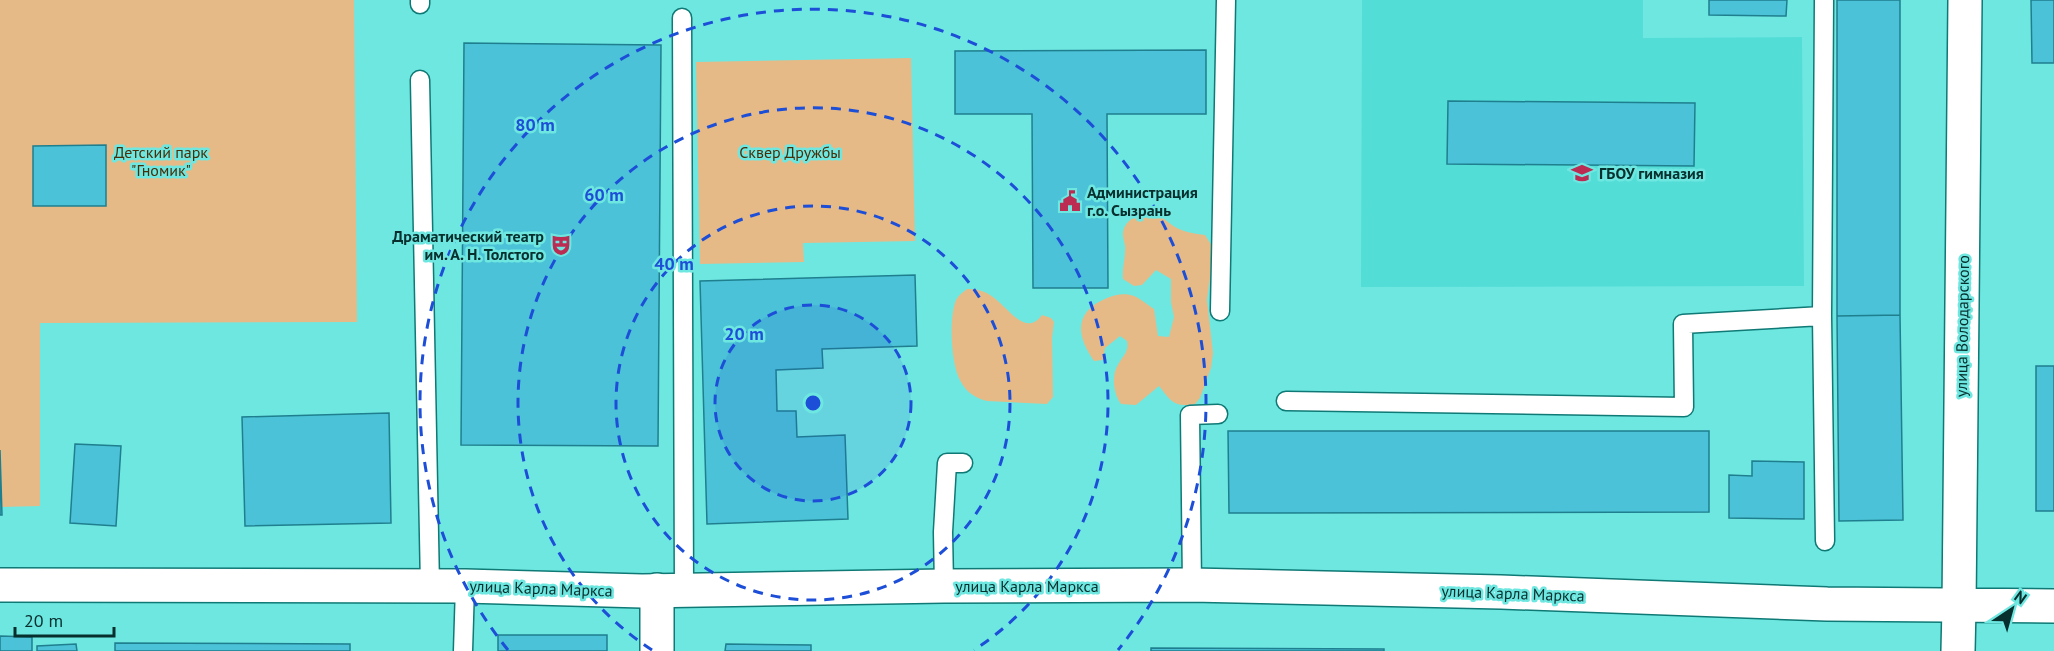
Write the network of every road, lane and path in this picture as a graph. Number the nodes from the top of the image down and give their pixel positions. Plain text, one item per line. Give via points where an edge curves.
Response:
1 (1226, 0) edge
2 (1824, 0) edge
3 (1965, 0) edge
4 (682, 18) dead end
5 (420, 80) dead end
6 (1220, 311) dead end
7 (1822, 316) junction
8 (1286, 401) dead end
9 (1218, 414) dead end
10 (963, 463) dead end
11 (1826, 541) dead end
12 (0, 585) edge
13 (1192, 585) junction
14 (430, 586) junction
15 (465, 586) junction
16 (944, 586) junction
17 (670, 590) junction
18 (2054, 606) edge
19 (1959, 607) junction
20 (463, 651) edge
21 (657, 651) edge
22 (1958, 651) edge

1 - 6 lane
2 - 7 lane
3 - 19 street, улица Володарского
4 - 17 lane
5 - 14 lane
7 - 8 lane via 1683,324 1684,407
7 - 11 lane
9 - 13 lane via 1190,415
10 - 16 lane via 947,463
12 - 14 street, улица Карла Маркса
13 - 16 street, улица Карла Маркса
13 - 19 street, улица Карла Маркса
14 - 15 street, улица Карла Маркса
15 - 17 street, улица Карла Маркса
15 - 20 lane
16 - 17 street, улица Карла Маркса
17 - 21 street
18 - 19 street, улица Карла Маркса
19 - 22 street, улица Володарского

